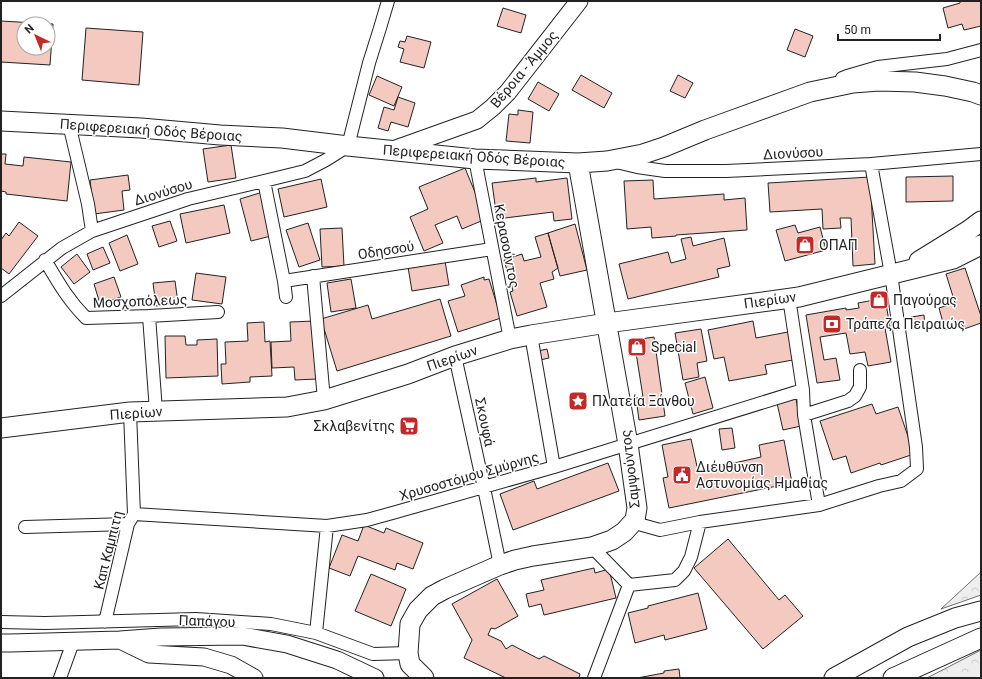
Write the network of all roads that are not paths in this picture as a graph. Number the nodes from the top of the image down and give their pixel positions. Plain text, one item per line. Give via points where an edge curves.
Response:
1 (388, 1) edge
2 (579, 1) edge
3 (981, 50) edge
4 (959, 89) junction
5 (810, 92) junction
6 (981, 95) edge
7 (981, 109) edge
8 (1, 121) edge
9 (69, 124) junction
10 (348, 146) junction
11 (393, 150) junction
12 (981, 154) edge
13 (475, 159) junction
14 (608, 161) junction
15 (578, 163) junction
16 (871, 164) junction
17 (264, 181) junction
18 (981, 221) edge
19 (92, 231) junction
20 (981, 246) edge
21 (492, 249) junction
22 (45, 260) junction
23 (897, 273) junction
24 (313, 276) junction
25 (284, 281) junction
26 (1, 296) edge
27 (286, 297) dead end
28 (789, 298) junction
29 (218, 312) dead end
30 (149, 316) junction
31 (607, 323) junction
32 (531, 335) junction
33 (510, 339) junction
34 (455, 356) junction
35 (860, 370) dead end
36 (803, 390) junction
37 (324, 400) junction
38 (156, 411) junction
39 (130, 412) junction
40 (804, 415) junction
41 (1, 428) edge
42 (628, 444) junction
43 (554, 467) junction
44 (484, 488) junction
45 (819, 505) junction
46 (131, 519) junction
47 (635, 520) junction
48 (700, 522) junction
49 (327, 526) junction
50 (25, 527) dead end
51 (592, 547) junction
52 (500, 565) junction
53 (629, 585) junction
54 (981, 611) edge
55 (1, 622) edge
56 (105, 622) junction
57 (316, 633) junction
58 (981, 638) edge
59 (120, 640) junction
60 (1, 642) edge
61 (73, 642) junction
62 (408, 653) junction
63 (233, 672) edge
64 (60, 678) edge
65 (254, 678) edge
66 (376, 678) edge
67 (424, 678) edge
68 (594, 678) edge
69 (834, 678) edge
70 (893, 678) edge

1 - 10 street
2 - 11 street, Βέροια - Άμμος via 508,92 477,120
3 - 5 street via 946,59 878,68 847,76
4 - 5 main road, Περιφερειακή Οδός Βέροιας via 914,82 879,81 853,83
4 - 6 main road, Περιφερειακή Οδός Βέροιας
4 - 7 main road
5 - 14 main road, Περιφερειακή Οδός Βέροιας via 664,147
8 - 9 main road, Περιφερειακή Οδός Βέροιας
9 - 10 main road, Περιφερειακή Οδός Βέροιας via 220,136 282,138
9 - 19 street
10 - 11 main road, Περιφερειακή Οδός Βέροιας
10 - 17 street, Διονύσου via 305,171
11 - 13 main road, Περιφερειακή Οδός Βέροιας
12 - 16 street, Διονύσου
13 - 15 main road, Περιφερειακή Οδός Βέροιας
13 - 21 street, Κερασούντος
14 - 15 main road, Περιφερειακή Οδός Βέροιας
14 - 16 street, Διονύσου via 666,171 726,171
15 - 31 main road, Σαμψούντος
16 - 23 street
17 - 19 street, Διονύσου via 188,199
17 - 25 street
18 - 23 main road, Πιερίων
19 - 22 street, Διονύσου
20 - 23 main road, Πιερίων via 953,259
21 - 24 street, Οδησσού
21 - 33 street, Κερασούντος
22 - 26 street, Διονύσου
22 - 30 street, Μοσχοπόλεως via 60,287 86,318
23 - 28 main road, Πιερίων
23 - 45 street via 917,469 901,481
24 - 25 street, Οδησσού
24 - 37 street
25 - 27 street
28 - 31 main road, Πιερίων
28 - 36 street
29 - 30 street, Μοσχοπόλεως
30 - 38 street
31 - 32 main road, Πιερίων
31 - 42 main road, Σαμψούντος
32 - 33 main road, Πιερίων
32 - 43 street
33 - 34 main road, Πιερίων
34 - 37 main road, Πιερίων via 408,374
34 - 44 street, Σκουφά
35 - 40 street via 860,387 855,396 848,401
36 - 40 street
36 - 42 street, Χρυσοστόμου Σμύρνης
37 - 38 main road, Πιερίων via 287,407
38 - 39 main road, Πιερίων
39 - 41 main road, Πιερίων
39 - 46 street, Καπ Καμπιτη
40 - 45 street
42 - 43 street, Χρυσοστόμου Σμύρνης
42 - 47 main road, Σαμψούντος via 637,508
43 - 44 street, Χρυσοστόμου Σμύρνης
44 - 49 street, Χρυσοστόμου Σμύρνης via 368,520
44 - 52 street, Σκουφά
45 - 48 street
46 - 49 street, Χρυσοστόμου Σμύρνης
46 - 50 street, Χρυσοστόμου Σμύρνης
46 - 56 street, Καπ Καμπιτη
47 - 48 street via 642,525 660,530
47 - 51 main road via 612,540
48 - 53 street via 691,557 675,580
49 - 57 street
51 - 52 main road via 534,556
51 - 53 street
52 - 62 main road via 445,589 424,603 410,624
53 - 68 street
54 - 69 main road via 955,618 908,637
55 - 56 street, Παπάγου
56 - 57 street, Παπάγου via 196,619 271,624
57 - 62 street, Παπάγου via 373,654
58 - 70 main road
59 - 61 street, Παπάγου
59 - 63 street via 149,654 204,657
59 - 66 street, Παπάγου via 242,636 287,644 337,660
60 - 61 street, Παπάγου
61 - 64 street
62 - 67 main road via 410,664
63 - 65 street

